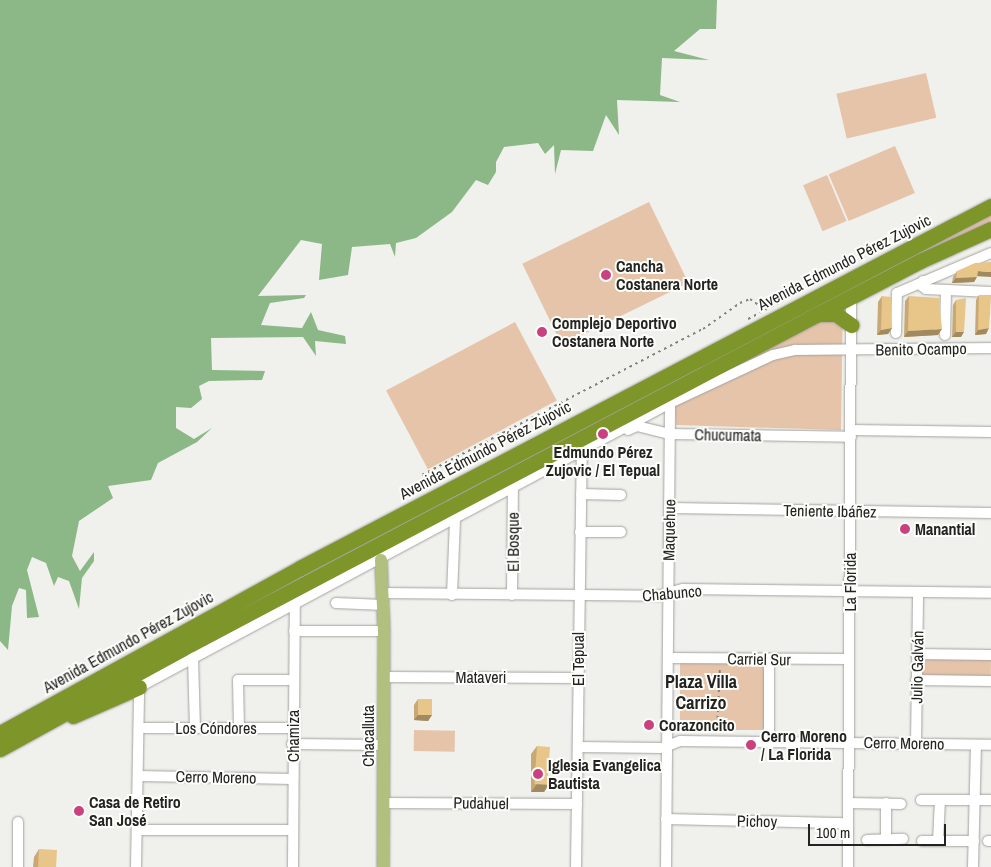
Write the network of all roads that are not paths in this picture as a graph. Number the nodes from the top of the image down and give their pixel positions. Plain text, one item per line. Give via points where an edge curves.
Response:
1 (991, 206) edge
2 (991, 229) edge
3 (991, 253) edge
4 (924, 281) junction
5 (946, 290) junction
6 (991, 292) edge
7 (851, 296) junction
8 (816, 314) junction
9 (851, 325) junction
10 (896, 333) dead end
11 (945, 335) dead end
12 (991, 348) edge
13 (851, 350) junction
14 (670, 404) junction
15 (991, 432) edge
16 (851, 433) junction
17 (670, 434) junction
18 (608, 437) junction
19 (582, 451) junction
20 (513, 489) junction
21 (581, 494) junction
22 (621, 495) dead end
23 (670, 508) junction
24 (850, 511) junction
25 (991, 512) edge
26 (455, 520) junction
27 (580, 532) junction
28 (621, 532) dead end
29 (381, 560) junction
30 (850, 590) junction
31 (918, 592) junction
32 (668, 593) junction
33 (991, 593) edge
34 (452, 595) junction
35 (512, 595) junction
36 (578, 596) junction
37 (384, 599) junction
38 (336, 603) dead end
39 (295, 605) junction
40 (294, 631) junction
41 (384, 631) junction
42 (916, 654) junction
43 (991, 655) edge
44 (193, 658) junction
45 (668, 658) junction
46 (769, 659) junction
47 (849, 660) junction
48 (384, 677) junction
49 (578, 678) junction
50 (293, 680) junction
51 (916, 680) junction
52 (991, 680) edge
53 (139, 687) junction
54 (50, 721) junction
55 (139, 728) junction
56 (195, 728) junction
57 (239, 728) junction
58 (292, 728) junction
59 (0, 733) edge
60 (769, 741) junction
61 (848, 742) junction
62 (916, 743) junction
63 (292, 744) junction
64 (976, 744) junction
65 (384, 745) junction
66 (668, 745) junction
67 (991, 745) edge
68 (578, 747) junction
69 (0, 749) edge
70 (139, 776) junction
71 (293, 779) junction
72 (922, 800) dead end
73 (940, 800) junction
74 (976, 800) junction
75 (991, 800) edge
76 (384, 802) junction
77 (848, 803) junction
78 (886, 803) junction
79 (577, 804) junction
80 (901, 804) dead end
81 (666, 819) junction
82 (18, 822) dead end
83 (848, 823) junction
84 (137, 830) junction
85 (293, 830) junction
86 (886, 838) junction
87 (903, 839) dead end
88 (867, 840) dead end
89 (938, 840) junction
90 (922, 841) dead end
91 (974, 841) junction
92 (18, 867) edge
93 (136, 867) edge
94 (293, 867) edge
95 (383, 867) edge
96 (576, 867) edge
97 (666, 867) edge
98 (848, 867) edge
99 (973, 867) edge

1 - 59 highway, Avenida Edmundo Pérez Zujovic via 198,622
2 - 7 highway, Avenida Edmundo Pérez Zujovic
3 - 4 street
4 - 5 street via 922,286 926,289
4 - 10 street via 897,293
5 - 6 street
5 - 11 street
7 - 8 highway, Avenida Edmundo Pérez Zujovic
7 - 9 street, La Florida
8 - 9 highway via 836,314
8 - 54 highway, Avenida Edmundo Pérez Zujovic
9 - 13 street, La Florida
12 - 13 street, Benito Ocampo
13 - 14 street via 780,353
13 - 16 street, La Florida
14 - 17 street, Maquehue
14 - 18 street
15 - 16 street, Chucumata
16 - 17 street, Chucumata
16 - 24 street, La Florida
17 - 18 street, Chucumata via 637,426
17 - 23 street, Maquehue
18 - 19 street
19 - 20 street
19 - 21 street, El Tepual
20 - 26 street
20 - 35 street, El Bosque
21 - 22 street
21 - 27 street, El Tepual
23 - 24 street, Teniente Ibáñez
23 - 32 street, Maquehue
24 - 25 street, Teniente Ibáñez
24 - 30 street, La Florida
26 - 29 street
26 - 34 street
27 - 28 street
27 - 36 street, El Tepual
29 - 37 main road, Chacalluta
29 - 39 street
30 - 31 street, Chabunco
30 - 32 street, Chabunco via 683,589
30 - 47 street, La Florida
31 - 33 street, Chabunco
31 - 42 street, Julio Galván
32 - 36 street, Chabunco via 658,596
32 - 45 street, Maquehue
34 - 35 street, Chabunco
34 - 37 street, Chabunco
35 - 36 street, Chabunco
36 - 49 street, El Tepual
37 - 38 street
37 - 41 main road, Chacalluta
39 - 40 street, Chamiza
39 - 44 street
40 - 41 street
40 - 50 street, Chamiza
41 - 48 main road, Chacalluta
42 - 43 street
42 - 51 street, Julio Galván
44 - 53 street
44 - 56 street
45 - 46 street, Carriel Sur
45 - 66 street, Maquehue
46 - 47 street, Carriel Sur
46 - 60 street
47 - 61 street, La Florida
48 - 49 street, Mataveri
48 - 65 main road, Chacalluta
49 - 68 street, El Tepual
50 - 57 street via 238,680
50 - 58 street, Chamiza
51 - 52 street
51 - 62 street, Julio Galván
53 - 54 highway via 93,710
53 - 55 street
54 - 69 highway, Avenida Edmundo Pérez Zujovic
55 - 56 street, Los Cóndores
55 - 70 street
56 - 57 street, Los Cóndores
57 - 58 street, Los Cóndores
58 - 63 street, Chamiza
60 - 61 street, Cerro Moreno
60 - 66 street, Cerro Moreno via 680,741
61 - 62 street, Cerro Moreno
61 - 77 street, La Florida
62 - 64 street, Cerro Moreno
63 - 65 street
63 - 71 street, Chamiza
64 - 67 street, Cerro Moreno
64 - 74 street
65 - 76 main road, Chacalluta
66 - 68 street, Cerro Moreno via 659,748
66 - 81 street, Maquehue
68 - 79 street, El Tepual
70 - 71 street, Cerro Moreno
70 - 84 street
71 - 85 street, Chamiza
72 - 73 street
73 - 74 street
73 - 89 street
74 - 75 street
74 - 91 street
76 - 79 street, Pudahuel
76 - 95 main road, Chacalluta
77 - 78 street
77 - 83 street, La Florida
78 - 80 street
78 - 86 street
79 - 96 street, El Tepual
81 - 83 street, Pichoy
81 - 97 street, Maquehue
82 - 92 street
83 - 98 street, La Florida
84 - 85 street
84 - 93 street
85 - 94 street, Chamiza
86 - 87 street
86 - 88 street
89 - 90 street
89 - 91 street
91 - 99 street

